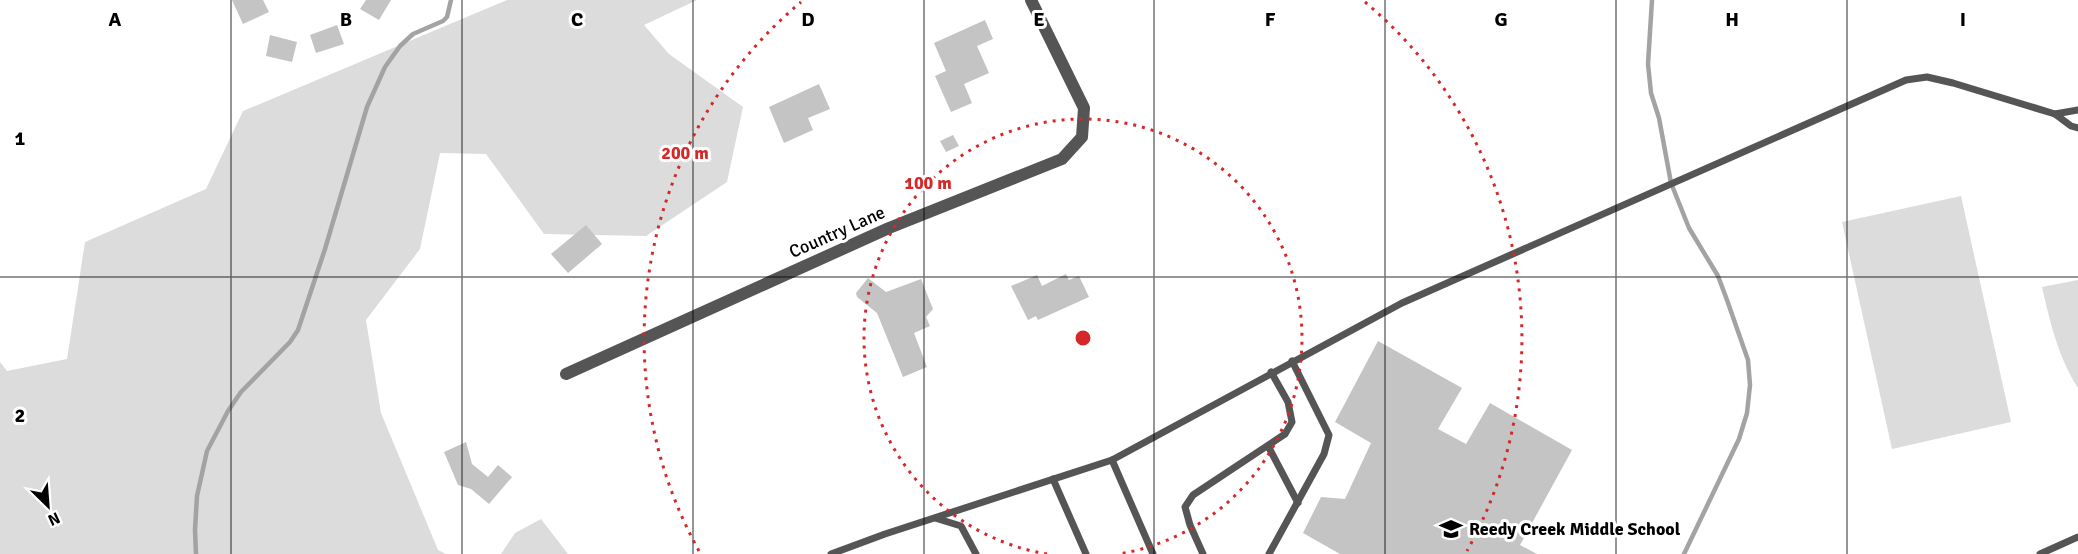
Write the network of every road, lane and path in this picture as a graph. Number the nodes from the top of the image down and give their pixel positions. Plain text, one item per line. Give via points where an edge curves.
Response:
1 (1031, 0) edge
2 (2078, 110) edge
3 (2055, 114) junction
4 (2078, 128) edge
5 (1292, 361) junction
6 (1271, 372) junction
7 (566, 374) dead end
8 (1268, 446) junction
9 (1112, 460) junction
10 (1053, 479) junction
11 (1298, 503) junction
12 (935, 518) junction
13 (2078, 537) edge
14 (831, 554) edge
15 (976, 554) edge
16 (1086, 554) edge
17 (1153, 554) edge
18 (1203, 554) edge
19 (1269, 554) edge
20 (2040, 554) edge

1 - 7 street, Country Lane via 1084,108 1082,137 1062,159 889,228
2 - 3 lane
3 - 4 lane
3 - 5 lane via 1940,79 1906,80 1402,303
5 - 6 lane
5 - 11 lane via 1329,435 1324,454
6 - 8 lane via 1288,402 1292,422 1285,434
6 - 9 lane
8 - 11 lane
8 - 18 lane via 1193,495 1185,507
9 - 10 lane
9 - 17 lane
10 - 12 lane
10 - 16 lane
11 - 19 lane
12 - 14 lane
12 - 15 lane via 961,526
13 - 20 lane

